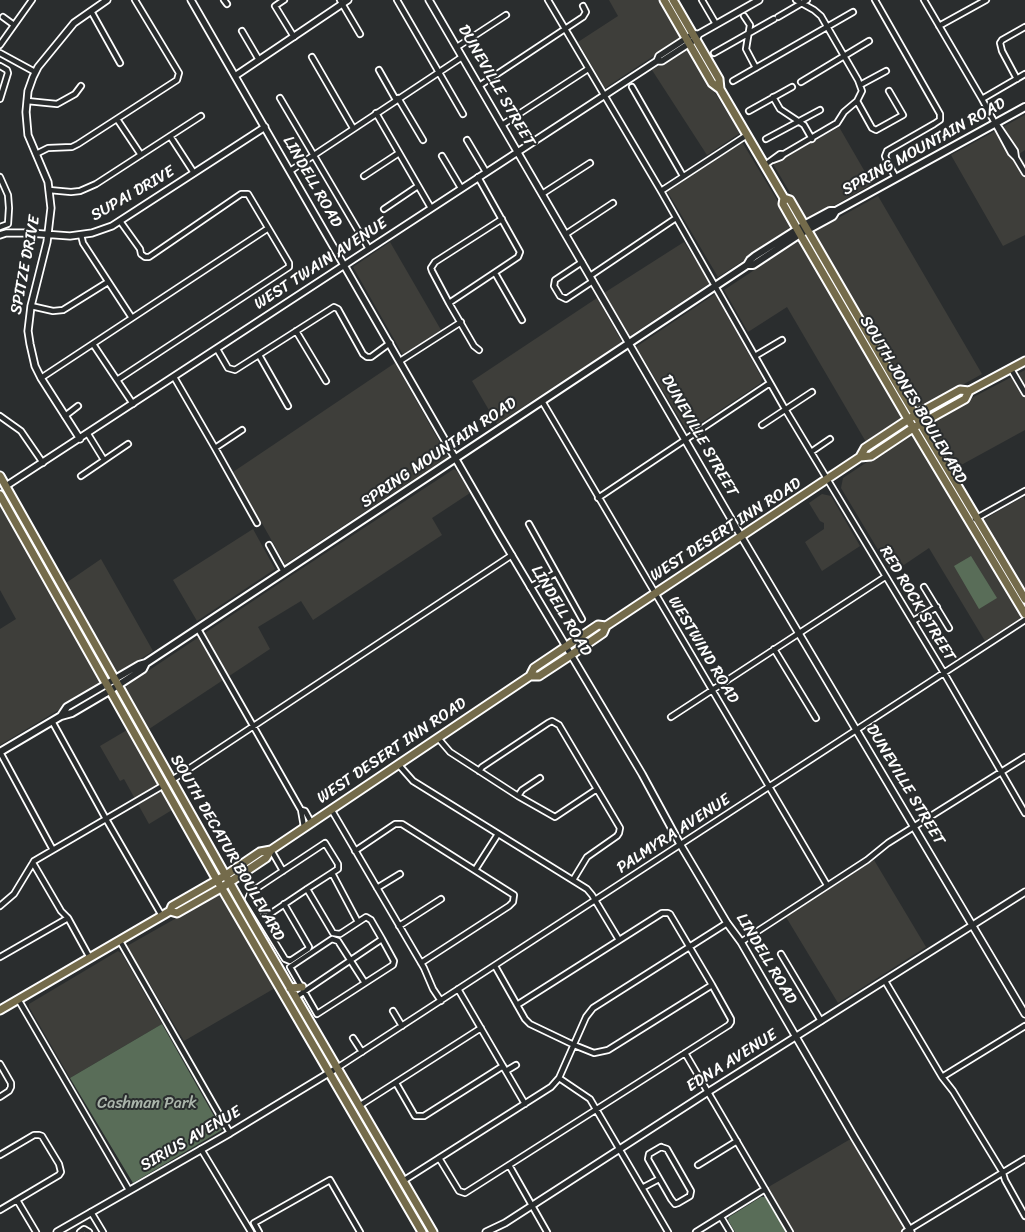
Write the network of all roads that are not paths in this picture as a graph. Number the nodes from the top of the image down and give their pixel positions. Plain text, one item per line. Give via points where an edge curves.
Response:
1 (32, 0) edge
2 (107, 0) edge
3 (136, 0) edge
4 (191, 0) edge
5 (284, 0) edge
6 (348, 0) edge
7 (397, 0) edge
8 (548, 0) edge
9 (664, 0) edge
10 (673, 0) edge
11 (702, 0) edge
12 (758, 0) edge
13 (807, 0) edge
14 (875, 0) edge
15 (924, 0) edge
16 (986, 0) edge
17 (432, 1) edge
18 (798, 1) edge
19 (341, 2) edge
20 (583, 6) dead end
21 (741, 10) junction
22 (91, 11) junction
23 (853, 12) dead end
24 (506, 15) dead end
25 (2, 17) dead end
26 (716, 24) junction
27 (14, 25) junction
28 (939, 26) junction
29 (1025, 27) edge
30 (827, 28) junction
31 (565, 29) junction
32 (750, 30) junction
33 (242, 32) dead end
34 (360, 34) dead end
35 (696, 35) junction
36 (294, 36) junction
37 (687, 40) junction
38 (869, 41) dead end
39 (0, 45) edge
40 (457, 47) junction
41 (0, 53) edge
42 (714, 53) dead end
43 (462, 56) junction
44 (845, 56) junction
45 (312, 57) dead end
46 (259, 60) junction
47 (120, 63) dead end
48 (0, 66) edge
49 (756, 68) junction
50 (588, 69) junction
51 (379, 70) dead end
52 (886, 71) dead end
53 (35, 72) junction
54 (438, 72) junction
55 (1025, 74) edge
56 (236, 76) junction
57 (1017, 79) junction
58 (732, 81) dead end
59 (801, 82) dead end
60 (860, 85) junction
61 (81, 86) dead end
62 (479, 86) junction
63 (632, 87) dead end
64 (792, 87) dead end
65 (720, 89) junction
66 (889, 91) dead end
67 (604, 95) junction
68 (773, 97) junction
69 (280, 98) dead end
70 (0, 99) edge
71 (397, 99) junction
72 (982, 99) junction
73 (27, 100) junction
74 (857, 101) junction
75 (1025, 107) edge
76 (820, 110) dead end
77 (749, 111) dead end
78 (376, 114) junction
79 (463, 114) dead end
80 (201, 116) dead end
81 (117, 119) junction
82 (799, 122) junction
83 (995, 123) junction
84 (502, 125) junction
85 (265, 127) junction
86 (353, 128) junction
87 (747, 135) junction
88 (170, 136) junction
89 (812, 138) junction
90 (766, 139) dead end
91 (423, 140) dead end
92 (468, 140) dead end
93 (518, 151) junction
94 (399, 153) junction
95 (36, 154) junction
96 (141, 155) junction
97 (314, 155) junction
98 (442, 156) dead end
99 (590, 163) dead end
100 (764, 165) junction
101 (290, 171) junction
102 (486, 172) junction
103 (194, 173) junction
104 (1025, 173) edge
105 (364, 176) dead end
106 (683, 176) junction
107 (0, 177) edge
108 (478, 177) junction
109 (896, 178) junction
110 (418, 186) junction
111 (461, 188) junction
112 (49, 190) junction
113 (661, 191) junction
114 (542, 194) junction
115 (784, 198) junction
116 (613, 203) dead end
117 (431, 208) junction
118 (384, 209) dead end
119 (676, 218) junction
120 (502, 219) junction
121 (120, 221) junction
122 (0, 227) edge
123 (806, 228) junction
124 (268, 229) junction
125 (799, 232) junction
126 (49, 234) junction
127 (566, 234) junction
128 (0, 235) edge
129 (81, 235) junction
130 (369, 249) junction
131 (582, 262) junction
132 (345, 266) junction
133 (495, 273) junction
134 (591, 278) junction
135 (108, 282) junction
136 (715, 286) junction
137 (449, 303) junction
138 (30, 306) junction
139 (132, 318) junction
140 (522, 320) dead end
141 (461, 322) junction
142 (862, 325) junction
143 (296, 331) junction
144 (857, 331) junction
145 (782, 340) dead end
146 (390, 343) junction
147 (93, 344) junction
148 (629, 344) junction
149 (216, 349) junction
150 (479, 350) dead end
151 (259, 355) junction
152 (755, 356) junction
153 (400, 361) junction
154 (1025, 361) edge
155 (1011, 369) junction
156 (41, 378) junction
157 (174, 378) junction
158 (117, 380) junction
159 (326, 381) dead end
160 (770, 382) junction
161 (969, 391) junction
162 (812, 392) dead end
163 (1025, 393) edge
164 (542, 401) junction
165 (133, 404) junction
166 (78, 406) dead end
167 (288, 406) dead end
168 (786, 409) junction
169 (915, 415) junction
170 (0, 416) edge
171 (65, 416) junction
172 (908, 419) junction
173 (762, 425) dead end
174 (917, 426) junction
175 (242, 430) dead end
176 (88, 434) junction
177 (80, 439) junction
178 (830, 439) dead end
179 (686, 440) junction
180 (128, 444) dead end
181 (215, 448) junction
182 (811, 452) junction
183 (860, 457) junction
184 (456, 458) junction
185 (104, 460) junction
186 (43, 464) junction
187 (0, 476) edge
188 (82, 476) dead end
189 (827, 479) junction
190 (3, 488) edge
191 (1025, 491) edge
192 (0, 495) edge
193 (598, 498) junction
194 (976, 518) junction
195 (969, 522) junction
196 (257, 523) dead end
197 (529, 524) dead end
198 (22, 534) junction
199 (741, 536) junction
200 (269, 545) dead end
201 (512, 555) junction
202 (47, 559) junction
203 (284, 572) junction
204 (556, 573) junction
205 (45, 574) junction
206 (885, 577) junction
207 (62, 585) junction
208 (530, 587) junction
209 (924, 587) dead end
210 (655, 593) junction
211 (58, 598) junction
212 (1025, 599) edge
213 (936, 607) junction
214 (1025, 614) edge
215 (582, 619) dead end
216 (1025, 620) edge
217 (913, 621) junction
218 (84, 623) junction
219 (606, 626) junction
220 (949, 628) dead end
221 (198, 629) junction
222 (798, 633) junction
223 (566, 647) junction
224 (774, 649) junction
225 (571, 655) junction
226 (944, 673) junction
227 (530, 676) junction
228 (117, 682) junction
229 (109, 687) junction
230 (712, 691) junction
231 (670, 718) dead end
232 (816, 718) dead end
233 (52, 721) junction
234 (254, 726) junction
235 (856, 731) junction
236 (438, 738) junction
237 (0, 752) edge
238 (1025, 757) edge
239 (398, 764) junction
240 (479, 771) junction
241 (1001, 772) junction
242 (540, 778) dead end
243 (172, 780) junction
244 (164, 785) junction
245 (770, 788) junction
246 (597, 789) junction
247 (518, 796) junction
248 (331, 809) junction
249 (301, 810) junction
250 (1025, 812) edge
251 (106, 819) junction
252 (311, 822) junction
253 (914, 826) junction
254 (304, 827) junction
255 (498, 834) junction
256 (680, 844) junction
257 (54, 850) junction
258 (270, 850) junction
259 (355, 851) junction
260 (33, 862) junction
261 (475, 870) junction
262 (283, 871) junction
263 (332, 873) junction
264 (400, 874) dead end
265 (226, 875) junction
266 (217, 880) junction
267 (573, 880) junction
268 (230, 882) junction
269 (826, 885) junction
270 (221, 888) junction
271 (377, 888) junction
272 (307, 889) junction
273 (1025, 892) edge
274 (441, 899) dead end
275 (596, 900) junction
276 (284, 904) junction
277 (0, 906) edge
278 (170, 911) junction
279 (162, 916) junction
280 (68, 918) junction
281 (261, 920) junction
282 (358, 922) junction
283 (727, 923) junction
284 (972, 925) junction
285 (399, 926) junction
286 (382, 939) junction
287 (120, 940) junction
288 (619, 940) junction
289 (253, 942) junction
290 (741, 942) junction
291 (690, 947) junction
292 (781, 954) dead end
293 (0, 957) edge
294 (90, 958) junction
295 (350, 960) junction
296 (421, 963) junction
297 (278, 965) junction
298 (495, 966) junction
299 (275, 980) junction
300 (885, 981) junction
301 (365, 983) junction
302 (712, 985) junction
303 (290, 988) junction
304 (304, 989) junction
305 (458, 989) junction
306 (296, 997) junction
307 (18, 1000) junction
308 (441, 1000) junction
309 (518, 1005) junction
310 (0, 1010) edge
311 (393, 1011) dead end
312 (1025, 1014) edge
313 (821, 1021) junction
314 (402, 1026) junction
315 (1025, 1026) edge
316 (481, 1028) junction
317 (796, 1037) junction
318 (353, 1038) dead end
319 (574, 1045) junction
320 (362, 1052) junction
321 (685, 1054) junction
322 (0, 1064) edge
323 (516, 1065) dead end
324 (502, 1066) junction
325 (338, 1068) junction
326 (506, 1071) junction
327 (330, 1073) junction
328 (942, 1077) junction
329 (559, 1078) junction
330 (396, 1083) junction
331 (708, 1092) junction
332 (0, 1097) edge
333 (525, 1104) junction
334 (359, 1106) junction
335 (597, 1109) junction
336 (230, 1133) junction
337 (737, 1142) junction
338 (201, 1149) junction
339 (619, 1149) junction
340 (0, 1155) edge
341 (439, 1158) junction
342 (1025, 1159) edge
343 (382, 1162) junction
344 (698, 1165) dead end
345 (509, 1166) junction
346 (1003, 1172) junction
347 (659, 1179) junction
348 (404, 1181) junction
349 (642, 1188) junction
350 (765, 1189) junction
351 (129, 1190) junction
352 (17, 1200) junction
353 (532, 1205) junction
354 (0, 1210) edge
355 (91, 1212) junction
356 (1025, 1216) edge
357 (721, 1217) junction
358 (505, 1223) junction
359 (909, 1231) edge
360 (36, 1232) edge
361 (57, 1232) edge
362 (80, 1232) edge
363 (89, 1232) edge
364 (103, 1232) edge
365 (251, 1232) edge
366 (259, 1232) edge
367 (360, 1232) edge
368 (422, 1232) edge
369 (433, 1232) edge
370 (486, 1232) edge
371 (495, 1232) edge
372 (547, 1232) edge
373 (668, 1232) edge
374 (696, 1232) edge
375 (730, 1232) edge
376 (790, 1232) edge

1 - 27 street
2 - 22 street, SPITZE DRIVE
3 - 81 street via 180,73 177,80
4 - 56 street, LINDELL ROAD
5 - 36 street via 275,6
6 - 19 street
7 - 54 street
8 - 31 street, RED ROCK STREET
9 - 37 main road, SOUTH JONES BOULEVARD
10 - 35 main road, SOUTH JONES BOULEVARD
11 - 26 street
12 - 21 street, WEST TWAIN AVENUE
13 - 18 street
14 - 109 street via 940,117 934,124 887,151 885,156
15 - 28 street
16 - 28 street
17 - 40 street, DUNEVILLE STREET
18 - 30 street via 821,16
18 - 32 street via 776,18
19 - 34 street
19 - 36 street
20 - 31 street via 586,12 583,17
21 - 26 street, WEST TWAIN AVENUE
21 - 32 street
22 - 47 street
22 - 53 street, SPITZE DRIVE via 74,23
23 - 30 street
24 - 40 street
25 - 27 street
26 - 35 street, WEST TWAIN AVENUE
27 - 39 street
28 - 72 street
29 - 57 street via 1000,43
30 - 44 street
30 - 49 street
31 - 50 street, RED ROCK STREET
31 - 62 street
32 - 42 street
32 - 49 street via 746,49
33 - 46 street
35 - 37 street, WEST TWAIN AVENUE
35 - 65 main road, SOUTH JONES BOULEVARD via 719,79
36 - 46 street
37 - 65 main road, SOUTH JONES BOULEVARD via 712,83
37 - 67 street, WEST TWAIN AVENUE
38 - 44 street
40 - 43 street, DUNEVILLE STREET
41 - 53 street
43 - 54 street
43 - 62 street, DUNEVILLE STREET
44 - 59 street
44 - 60 street
45 - 86 street
46 - 56 street
48 - 70 street via 8,73
49 - 58 street
50 - 67 street, RED ROCK STREET
50 - 84 street
51 - 71 street
52 - 60 street
53 - 73 street, SPITZE DRIVE
54 - 71 street
54 - 79 street
55 - 57 street
56 - 85 street, LINDELL ROAD
57 - 72 street
60 - 74 street
61 - 73 street via 75,94 57,104
62 - 84 street, DUNEVILLE STREET
63 - 106 street
64 - 68 street
65 - 87 main road, SOUTH JONES BOULEVARD
66 - 74 street via 903,115 876,130
67 - 93 street, WEST TWAIN AVENUE
67 - 113 street, RED ROCK STREET
68 - 77 street
68 - 82 street via 780,110
69 - 97 street
71 - 78 street
71 - 91 street
72 - 83 street
73 - 95 street, SPITZE DRIVE via 26,124
74 - 89 street via 837,123
75 - 83 main road, SPRING MOUNTAIN ROAD
76 - 82 street
78 - 86 street
78 - 94 street
80 - 88 street
81 - 95 street via 72,147 48,148
81 - 96 street
82 - 89 street
82 - 90 street
83 - 104 street
83 - 109 main road, SPRING MOUNTAIN ROAD
84 - 93 street, DUNEVILLE STREET
85 - 101 street, LINDELL ROAD
85 - 103 street, SUPAI DRIVE
86 - 97 street
87 - 100 main road, SOUTH JONES BOULEVARD
87 - 106 street
88 - 96 street
88 - 103 street
89 - 100 street
92 - 102 street
93 - 102 street, WEST TWAIN AVENUE
93 - 114 street, DUNEVILLE STREET
94 - 105 street
94 - 110 street
95 - 112 street, SPITZE DRIVE
96 - 112 street via 96,184 71,192
97 - 101 street
97 - 130 street
98 - 111 street
99 - 114 street
100 - 115 main road, SOUTH JONES BOULEVARD
101 - 132 street, LINDELL ROAD
102 - 108 street, WEST TWAIN AVENUE
103 - 121 street, SUPAI DRIVE
106 - 113 street
107 - 122 street via 8,195 9,208 8,224
108 - 111 street, WEST TWAIN AVENUE
108 - 120 street
109 - 123 main road, SPRING MOUNTAIN ROAD via 836,211 830,211
110 - 117 street
110 - 118 street
111 - 117 street, WEST TWAIN AVENUE
112 - 126 street, SPITZE DRIVE
113 - 119 street, RED ROCK STREET
114 - 127 street, DUNEVILLE STREET
115 - 123 main road, SOUTH JONES BOULEVARD via 790,200
115 - 125 main road, SOUTH JONES BOULEVARD via 783,204
116 - 127 street
117 - 130 street, WEST TWAIN AVENUE
119 - 134 street
119 - 136 street, RED ROCK STREET
120 - 133 street via 519,248 519,255
120 - 137 street via 435,262 431,268
121 - 124 street via 141,254 149,257 246,193
121 - 129 street, SUPAI DRIVE
123 - 125 main road, SPRING MOUNTAIN ROAD
123 - 142 main road, SOUTH JONES BOULEVARD
124 - 139 street
124 - 158 street via 289,267
125 - 136 main road, SPRING MOUNTAIN ROAD via 753,265 747,265
125 - 144 main road, SOUTH JONES BOULEVARD
126 - 128 street, SUPAI DRIVE via 17,232
126 - 129 street, SUPAI DRIVE
126 - 138 street, SPITZE DRIVE
127 - 131 street, DUNEVILLE STREET
129 - 135 street
130 - 132 street, WEST TWAIN AVENUE
131 - 134 street, DUNEVILLE STREET
131 - 134 street via 555,280 554,286 566,299
132 - 146 street, LINDELL ROAD
132 - 149 street, WEST TWAIN AVENUE
133 - 137 street
133 - 140 street
134 - 148 street, DUNEVILLE STREET
135 - 138 street via 63,310
135 - 139 street
136 - 148 main road, SPRING MOUNTAIN ROAD
136 - 152 street, RED ROCK STREET
137 - 141 street
138 - 156 street, SPITZE DRIVE via 28,331 35,366
139 - 147 street
141 - 150 street
141 - 153 street
142 - 144 main road
142 - 169 main road, SOUTH JONES BOULEVARD
143 - 146 street via 334,308 338,309 366,357 371,357
143 - 151 street
143 - 159 street
144 - 172 main road, SOUTH JONES BOULEVARD
145 - 152 street
146 - 153 street, LINDELL ROAD
147 - 156 street
147 - 158 street
148 - 164 main road, SPRING MOUNTAIN ROAD
148 - 179 street, DUNEVILLE STREET
149 - 151 street via 231,370
149 - 157 street, WEST TWAIN AVENUE
151 - 167 street
152 - 160 street, RED ROCK STREET
153 - 184 street, LINDELL ROAD
154 - 155 main road, WEST DESERT INN ROAD
155 - 161 main road, WEST DESERT INN ROAD
155 - 163 street
156 - 171 street, SPITZE DRIVE
157 - 165 street, WEST TWAIN AVENUE
157 - 181 street
158 - 165 street
160 - 168 street, RED ROCK STREET
160 - 179 street
161 - 169 main road, WEST DESERT INN ROAD via 960,390
161 - 174 main road, WEST DESERT INN ROAD via 965,399
162 - 168 street
164 - 184 main road, SPRING MOUNTAIN ROAD
164 - 193 street, WESTWIND ROAD
165 - 176 street, WEST TWAIN AVENUE
166 - 171 street
168 - 173 street
168 - 182 street, RED ROCK STREET
169 - 172 main road, WEST DESERT INN ROAD
169 - 174 main road, SOUTH JONES BOULEVARD
170 - 186 street via 21,432
171 - 177 street, SPITZE DRIVE
172 - 174 main road, SOUTH JONES BOULEVARD
172 - 183 main road, WEST DESERT INN ROAD via 865,448
174 - 183 main road, WEST DESERT INN ROAD via 871,456
174 - 194 main road, SOUTH JONES BOULEVARD
174 - 195 main road, SOUTH JONES BOULEVARD
175 - 181 street
176 - 177 street, WEST TWAIN AVENUE
176 - 185 street
177 - 186 street, WEST TWAIN AVENUE
178 - 182 street
179 - 193 street
179 - 199 street, DUNEVILLE STREET
180 - 185 street
181 - 196 street
182 - 189 street, RED ROCK STREET
183 - 189 main road, WEST DESERT INN ROAD
184 - 201 street, LINDELL ROAD
184 - 203 main road, SPRING MOUNTAIN ROAD
185 - 188 street
186 - 190 street, WEST TWAIN AVENUE
187 - 190 main road, SOUTH DECATUR BOULEVARD
189 - 199 main road, WEST DESERT INN ROAD
189 - 206 street, RED ROCK STREET
190 - 202 main road, SOUTH DECATUR BOULEVARD
191 - 194 street
192 - 198 main road, SOUTH DECATUR BOULEVARD
193 - 210 street, WESTWIND ROAD
194 - 195 street
194 - 212 main road, SOUTH JONES BOULEVARD
195 - 214 main road, SOUTH JONES BOULEVARD
197 - 204 street
198 - 202 main road via 34,544 42,559
198 - 205 main road, SOUTH DECATUR BOULEVARD
199 - 210 main road, WEST DESERT INN ROAD
199 - 222 street, DUNEVILLE STREET
200 - 203 street
201 - 208 street, LINDELL ROAD
201 - 234 street
202 - 207 main road, SOUTH DECATUR BOULEVARD
203 - 221 main road, SPRING MOUNTAIN ROAD
204 - 208 street
204 - 215 street
205 - 207 main road via 50,573
205 - 211 main road, SOUTH DECATUR BOULEVARD
206 - 217 street, RED ROCK STREET
206 - 222 street
207 - 218 main road, SOUTH DECATUR BOULEVARD
208 - 223 street, LINDELL ROAD
209 - 213 street
210 - 219 main road, WEST DESERT INN ROAD
210 - 230 street, WESTWIND ROAD
211 - 218 main road via 63,597 75,616
211 - 229 main road, SOUTH DECATUR BOULEVARD
213 - 217 street
213 - 220 street
216 - 226 street, PALMYRA AVENUE
217 - 226 street, RED ROCK STREET
218 - 228 main road, SOUTH DECATUR BOULEVARD
219 - 223 main road, WEST DESERT INN ROAD via 598,625
219 - 225 main road, WEST DESERT INN ROAD via 603,633
221 - 228 main road, SPRING MOUNTAIN ROAD via 138,665
221 - 234 street
222 - 224 street
222 - 235 street, DUNEVILLE STREET
223 - 225 street, LINDELL ROAD
223 - 227 main road, WEST DESERT INN ROAD via 534,668
224 - 230 street
224 - 232 street
225 - 227 main road, WEST DESERT INN ROAD via 539,676
225 - 256 street, LINDELL ROAD
226 - 235 street, PALMYRA AVENUE
226 - 241 street, RED ROCK STREET
227 - 236 main road, WEST DESERT INN ROAD
228 - 229 main road, SPRING MOUNTAIN ROAD
228 - 243 main road, SOUTH DECATUR BOULEVARD
229 - 233 main road, SPRING MOUNTAIN ROAD via 67,707
229 - 244 main road, SOUTH DECATUR BOULEVARD
230 - 231 street
230 - 245 street, WESTWIND ROAD
233 - 237 main road, SPRING MOUNTAIN ROAD
233 - 251 street
234 - 243 street
234 - 249 street
235 - 245 street, PALMYRA AVENUE
235 - 253 street, DUNEVILLE STREET
236 - 239 main road, WEST DESERT INN ROAD
236 - 240 street via 450,752
237 - 257 street
238 - 241 street
239 - 248 main road, WEST DESERT INN ROAD
239 - 255 street via 413,781
240 - 246 street via 554,721
240 - 247 street
241 - 250 street, RED ROCK STREET
241 - 253 street
242 - 247 street
243 - 265 main road, SOUTH DECATUR BOULEVARD
244 - 251 street
244 - 266 main road, SOUTH DECATUR BOULEVARD
245 - 256 street, PALMYRA AVENUE
245 - 269 street, WESTWIND ROAD
246 - 247 street via 555,817
246 - 267 street via 620,828 619,832 588,856
248 - 252 main road, WEST DESERT INN ROAD
248 - 259 street
249 - 252 street
249 - 254 street
251 - 257 street
251 - 279 street
252 - 254 main road, WEST DESERT INN ROAD
253 - 269 street
253 - 284 street, DUNEVILLE STREET
254 - 258 main road, WEST DESERT INN ROAD
255 - 261 street
255 - 267 street
256 - 275 street, PALMYRA AVENUE
256 - 283 street, LINDELL ROAD
257 - 260 street
258 - 262 street
258 - 265 main road, WEST DESERT INN ROAD via 260,852
258 - 268 main road, WEST DESERT INN ROAD via 266,858
259 - 261 street via 399,824
259 - 271 street
260 - 277 street via 14,894
260 - 280 street via 60,911
261 - 296 street via 510,892 514,899 510,906
262 - 263 street via 325,843 338,864 338,869
262 - 281 street via 251,892 248,899
263 - 272 street
263 - 282 street
264 - 271 street
265 - 266 main road, WEST DESERT INN ROAD
265 - 268 main road, SOUTH DECATUR BOULEVARD
266 - 270 main road, SOUTH DECATUR BOULEVARD
266 - 278 main road, WEST DESERT INN ROAD via 172,906
267 - 275 street
268 - 270 main road, WEST DESERT INN ROAD
268 - 297 main road, SOUTH DECATUR BOULEVARD
269 - 290 street
270 - 278 main road, WEST DESERT INN ROAD via 177,913
270 - 289 main road, SOUTH DECATUR BOULEVARD
271 - 285 street
272 - 276 street
272 - 282 street via 333,932 340,934
273 - 284 street, EDNA AVENUE
274 - 285 street
275 - 288 street
275 - 298 street, PALMYRA AVENUE
276 - 281 street
276 - 281 street via 308,949 290,961 286,959
278 - 279 main road, WEST DESERT INN ROAD
279 - 287 main road, WEST DESERT INN ROAD
280 - 293 street
280 - 294 street
282 - 286 street via 366,917 371,920
283 - 290 street, LINDELL ROAD
283 - 291 street
284 - 300 street, EDNA AVENUE
284 - 312 street, DUNEVILLE STREET
285 - 296 street
286 - 295 street
286 - 301 street via 393,965
287 - 294 main road, WEST DESERT INN ROAD
287 - 336 street
288 - 291 street via 662,913 668,913
288 - 309 street
289 - 297 main road via 257,940
289 - 299 main road, SOUTH DECATUR BOULEVARD
290 - 317 street, LINDELL ROAD
291 - 302 street
291 - 319 street via 593,1008
292 - 313 street
294 - 307 main road, WEST DESERT INN ROAD
295 - 301 street
295 - 304 street
295 - 304 street via 338,941 332,939 290,967
296 - 308 street
297 - 303 main road, SOUTH DECATUR BOULEVARD
298 - 305 street, PALMYRA AVENUE
298 - 309 street
299 - 306 main road via 283,984 291,997
299 - 327 main road, SOUTH DECATUR BOULEVARD
300 - 313 street, EDNA AVENUE
300 - 328 street
301 - 304 street via 317,1014
302 - 319 street via 608,1050 594,1053
302 - 321 street via 731,1022
303 - 304 main road
303 - 306 main road, SOUTH DECATUR BOULEVARD
304 - 306 street
305 - 308 street, PALMYRA AVENUE
305 - 316 street
306 - 325 main road, SOUTH DECATUR BOULEVARD
307 - 310 main road, WEST DESERT INN ROAD
307 - 351 street
308 - 314 street, PALMYRA AVENUE
309 - 319 street via 525,1019 535,1028
311 - 314 street
313 - 317 street, EDNA AVENUE
314 - 320 street, PALMYRA AVENUE
315 - 328 street
316 - 324 street
316 - 330 street
317 - 331 street, EDNA AVENUE
317 - 359 street, LINDELL ROAD
318 - 320 street
319 - 329 street
320 - 325 street, PALMYRA AVENUE
321 - 331 street
321 - 335 street
322 - 332 street via 11,1083 9,1091
323 - 326 street
324 - 326 street
324 - 330 street via 418,1117
325 - 327 street, SIRIUS AVENUE
325 - 334 main road, SOUTH DECATUR BOULEVARD
326 - 333 street
327 - 336 street, SIRIUS AVENUE
327 - 343 main road, SOUTH DECATUR BOULEVARD
328 - 346 street
329 - 333 street via 552,1087
329 - 335 street via 584,1094
330 - 334 street
331 - 337 street
331 - 339 street, EDNA AVENUE
333 - 341 street
334 - 348 main road, SOUTH DECATUR BOULEVARD
335 - 339 street
335 - 345 street
336 - 338 street, SIRIUS AVENUE
337 - 344 street
337 - 350 street
338 - 351 street, SIRIUS AVENUE
338 - 365 street
339 - 349 street
339 - 353 street, EDNA AVENUE
340 - 352 street via 38,1135 42,1136 59,1164 59,1175
341 - 345 street via 462,1193
341 - 348 street
342 - 346 street
343 - 348 main road via 386,1162 396,1179
343 - 368 main road, SOUTH DECATUR BOULEVARD
345 - 353 street
346 - 356 street
346 - 359 street
347 - 347 street via 675,1204 690,1196 690,1189 663,1147 648,1157
347 - 349 street
348 - 369 main road, SOUTH DECATUR BOULEVARD
349 - 373 street
350 - 357 street
350 - 376 street
351 - 355 street, SIRIUS AVENUE
352 - 354 street
352 - 360 street
353 - 358 street, EDNA AVENUE
353 - 372 street
355 - 361 street, SIRIUS AVENUE
355 - 364 street
357 - 374 street
357 - 375 street
358 - 370 street, EDNA AVENUE
358 - 371 street, EDNA AVENUE
362 - 363 street via 84,1229
366 - 367 street via 254,1223 330,1180

